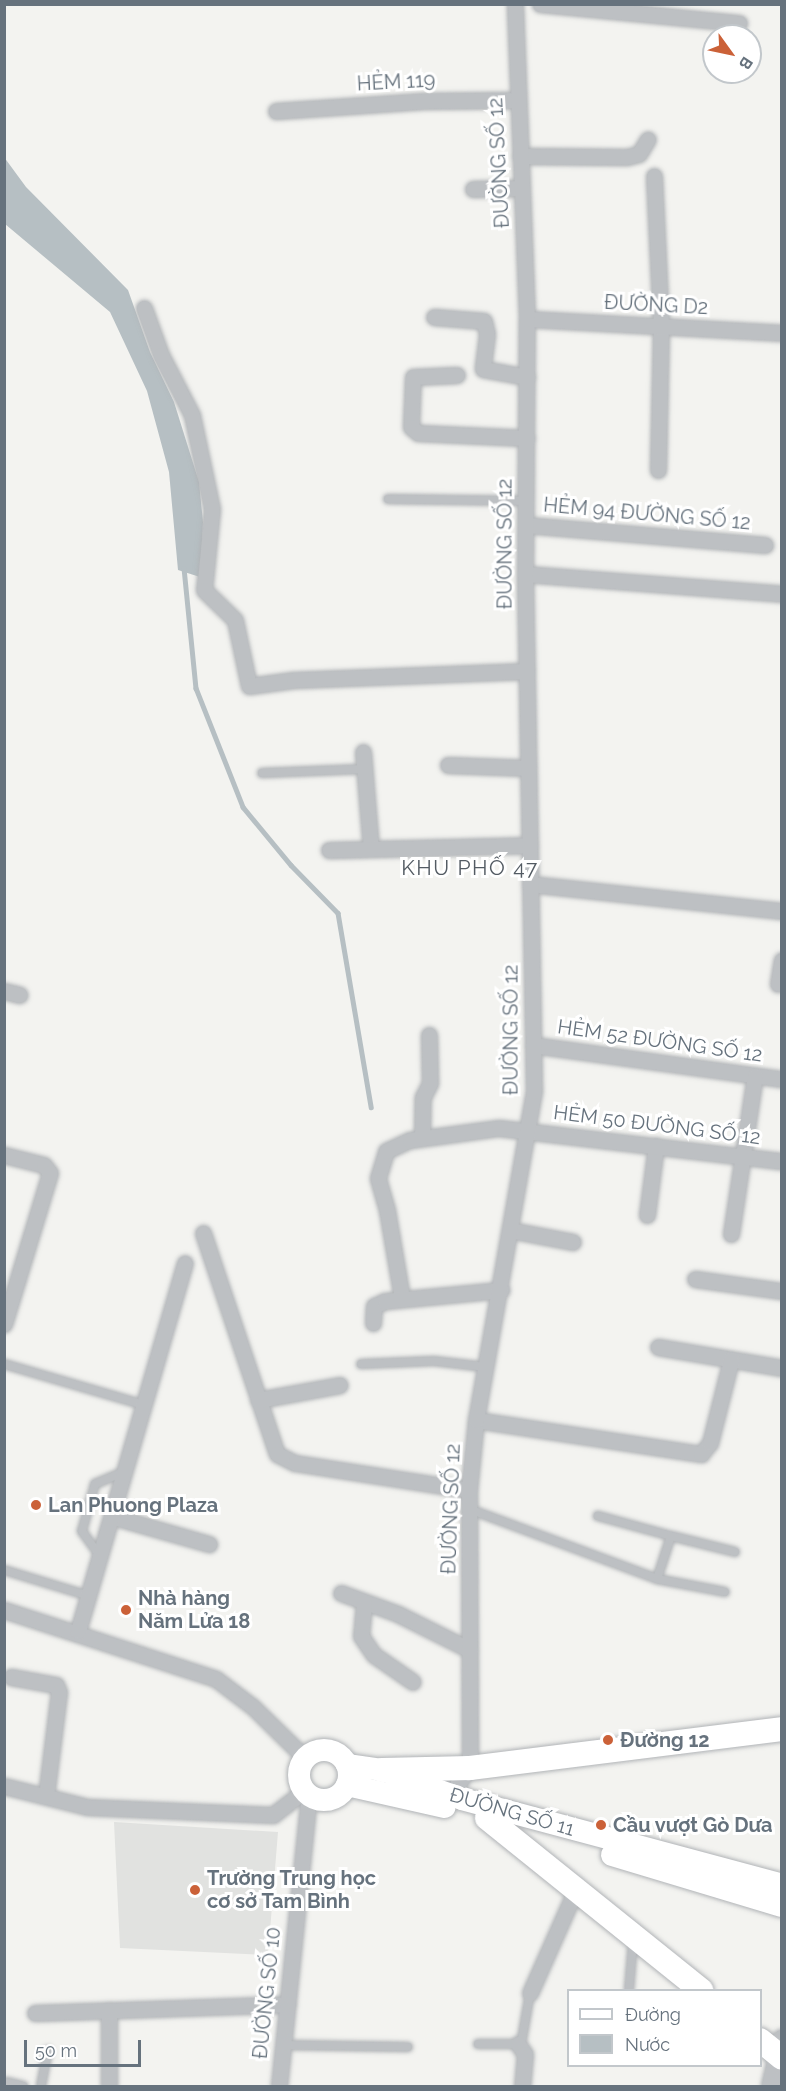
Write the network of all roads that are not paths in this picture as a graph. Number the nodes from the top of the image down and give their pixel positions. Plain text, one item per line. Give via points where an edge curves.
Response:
1 (515, 4) edge
2 (540, 4) edge
3 (740, 23) dead end
4 (518, 100) junction
5 (276, 111) dead end
6 (648, 138) dead end
7 (520, 156) junction
8 (654, 176) dead end
9 (522, 188) junction
10 (473, 189) dead end
11 (144, 308) dead end
12 (434, 317) dead end
13 (527, 319) junction
14 (661, 326) junction
15 (782, 333) edge
16 (457, 375) dead end
17 (527, 377) junction
18 (526, 438) junction
19 (658, 470) dead end
20 (388, 499) dead end
21 (526, 501) junction
22 (526, 525) junction
23 (765, 545) dead end
24 (525, 574) junction
25 (782, 594) edge
26 (527, 670) junction
27 (363, 752) dead end
28 (448, 765) dead end
29 (528, 768) junction
30 (364, 769) junction
31 (262, 773) dead end
32 (530, 845) junction
33 (371, 849) junction
34 (329, 850) dead end
35 (530, 884) junction
36 (782, 911) edge
37 (782, 960) edge
38 (778, 984) dead end
39 (4, 991) edge
40 (20, 995) dead end
41 (429, 1035) dead end
42 (533, 1045) junction
43 (755, 1076) junction
44 (782, 1079) edge
45 (528, 1130) junction
46 (422, 1136) junction
47 (656, 1146) junction
48 (4, 1155) edge
49 (744, 1157) junction
50 (782, 1161) edge
51 (646, 1215) dead end
52 (510, 1230) junction
53 (203, 1233) dead end
54 (731, 1234) dead end
55 (573, 1242) dead end
56 (185, 1263) dead end
57 (695, 1279) dead end
58 (501, 1290) junction
59 (782, 1291) edge
60 (402, 1298) junction
61 (7, 1305) edge
62 (373, 1323) dead end
63 (4, 1324) edge
64 (658, 1347) dead end
65 (730, 1360) junction
66 (4, 1364) edge
67 (361, 1364) dead end
68 (486, 1367) junction
69 (782, 1368) edge
70 (340, 1384) dead end
71 (258, 1400) junction
72 (145, 1406) junction
73 (476, 1420) junction
74 (127, 1470) junction
75 (469, 1490) junction
76 (469, 1509) junction
77 (598, 1516) dead end
78 (114, 1517) junction
79 (671, 1536) junction
80 (209, 1544) dead end
81 (735, 1552) dead end
82 (101, 1558) junction
83 (4, 1570) edge
84 (657, 1579) junction
85 (341, 1593) dead end
86 (725, 1593) dead end
87 (89, 1596) junction
88 (364, 1603) junction
89 (4, 1610) edge
90 (78, 1631) junction
91 (470, 1650) junction
92 (11, 1677) dead end
93 (413, 1682) dead end
94 (782, 1730) edge
95 (305, 1758) junction
96 (470, 1768) junction
97 (382, 1770) junction
98 (347, 1775) junction
99 (4, 1786) edge
100 (306, 1794) junction
101 (46, 1796) junction
102 (462, 1799) junction
103 (487, 1818) junction
104 (782, 1885) edge
105 (577, 1887) junction
106 (782, 1906) edge
107 (633, 1934) junction
108 (629, 1989) edge
109 (700, 1989) edge
110 (530, 1993) joint
111 (288, 2004) junction
112 (109, 2010) junction
113 (35, 2013) dead end
114 (520, 2041) junction
115 (478, 2044) dead end
116 (283, 2045) junction
117 (408, 2047) dead end
118 (775, 2048) edge
119 (48, 2051) dead end
120 (4, 2086) edge
121 (24, 2086) edge
122 (41, 2086) edge
123 (109, 2086) edge
124 (279, 2086) edge
125 (522, 2086) edge
126 (771, 2086) edge

1 - 4 street, ĐƯỜNG SỐ 12
2 - 3 street
4 - 5 street, HẺM 119 via 424,101
4 - 7 street, ĐƯỜNG SỐ 12
6 - 7 street via 639,154 627,157
7 - 9 street, ĐƯỜNG SỐ 12
8 - 14 street
9 - 10 street
9 - 13 street, ĐƯỜNG SỐ 12
11 - 26 street via 161,355 192,414 212,509 204,590 235,620 249,686 294,680
12 - 17 street via 484,321 487,334 483,369
13 - 14 street, ĐƯỜNG D2
13 - 17 street, ĐƯỜNG SỐ 12
14 - 15 street, ĐƯỜNG D2
14 - 19 street
16 - 18 street via 413,377 411,427 418,433
17 - 18 street, ĐƯỜNG SỐ 12
18 - 21 street, ĐƯỜNG SỐ 12
20 - 21 lane
21 - 22 street, ĐƯỜNG SỐ 12
22 - 23 street, HẺM 94 ĐƯỜNG SỐ 12
22 - 24 street, ĐƯỜNG SỐ 12
24 - 25 street
24 - 26 street, ĐƯỜNG SỐ 12
26 - 29 street, ĐƯỜNG SỐ 12
27 - 30 street
28 - 29 street
29 - 32 street, ĐƯỜNG SỐ 12
30 - 31 lane
30 - 33 street
32 - 33 street
32 - 35 street, ĐƯỜNG SỐ 12
33 - 34 street
35 - 36 street
35 - 42 street, ĐƯỜNG SỐ 12
37 - 38 street
39 - 40 street
41 - 46 street via 430,1083 423,1097
42 - 43 street, HẺM 52 ĐƯỜNG SỐ 12
42 - 45 street, ĐƯỜNG SỐ 12 via 534,1091
43 - 44 street, HẺM 52 ĐƯỜNG SỐ 12
43 - 49 street
45 - 46 street, HẺM 50 ĐƯỜNG SỐ 12 via 499,1128
45 - 47 street, HẺM 50 ĐƯỜNG SỐ 12
45 - 52 street, ĐƯỜNG SỐ 12
46 - 60 street, HẺM 50 ĐƯỜNG SỐ 12 via 386,1151 378,1178
47 - 49 street, HẺM 50 ĐƯỜNG SỐ 12
47 - 51 street
48 - 61 street via 44,1165 50,1173
49 - 50 street, HẺM 50 ĐƯỜNG SỐ 12
49 - 54 street
52 - 55 street
52 - 58 street, ĐƯỜNG SỐ 12
53 - 71 street
56 - 72 street
57 - 59 street
58 - 60 street
58 - 68 street, ĐƯỜNG SỐ 12
60 - 62 street via 374,1306
61 - 63 street
64 - 65 street
65 - 69 street
65 - 73 street via 710,1443 701,1454
66 - 72 lane
67 - 68 lane via 416,1361
68 - 73 street, ĐƯỜNG SỐ 12
70 - 71 street
71 - 75 street via 277,1454 296,1463
72 - 74 street
73 - 75 street, ĐƯỜNG SỐ 12
74 - 78 street
74 - 82 lane via 95,1484 82,1532
75 - 76 street, ĐƯỜNG SỐ 12
76 - 84 lane
76 - 91 street, ĐƯỜNG SỐ 12
77 - 79 lane
78 - 80 street
78 - 82 street
79 - 81 lane
79 - 84 lane
82 - 87 street
83 - 87 lane
84 - 86 lane
85 - 88 street
87 - 90 street
88 - 91 street via 398,1614
88 - 93 street via 361,1636 374,1655
89 - 90 street
90 - 95 street via 216,1680 253,1707
91 - 96 street, ĐƯỜNG SỐ 12
92 - 101 street via 56,1685 59,1692
94 - 96 highway
95 - 98 main road via 328,1750
95 - 100 main road via 298,1775
96 - 97 highway
96 - 102 street, ĐƯỜNG SỐ 12 via 457,1785
97 - 98 main road, ĐƯỜNG SỐ 11
97 - 102 main road, ĐƯỜNG SỐ 11
98 - 100 main road via 331,1799
98 - 103 main road, ĐƯỜNG SỐ 11
99 - 101 street
100 - 101 street via 273,1815 87,1806
100 - 111 street, ĐƯỜNG SỐ 10
102 - 104 main road, ĐƯỜNG SỐ 11
103 - 105 highway
103 - 106 main road, ĐƯỜNG SỐ 11
105 - 107 highway
105 - 110 street
107 - 108 lane
107 - 109 highway
110 - 114 lane
111 - 112 street
111 - 116 street, ĐƯỜNG SỐ 10
112 - 113 street
112 - 123 street
114 - 115 lane
114 - 125 street via 525,2054
116 - 117 lane
116 - 124 street, ĐƯỜNG SỐ 10
118 - 126 street
119 - 122 lane
120 - 121 lane via 6,2082

